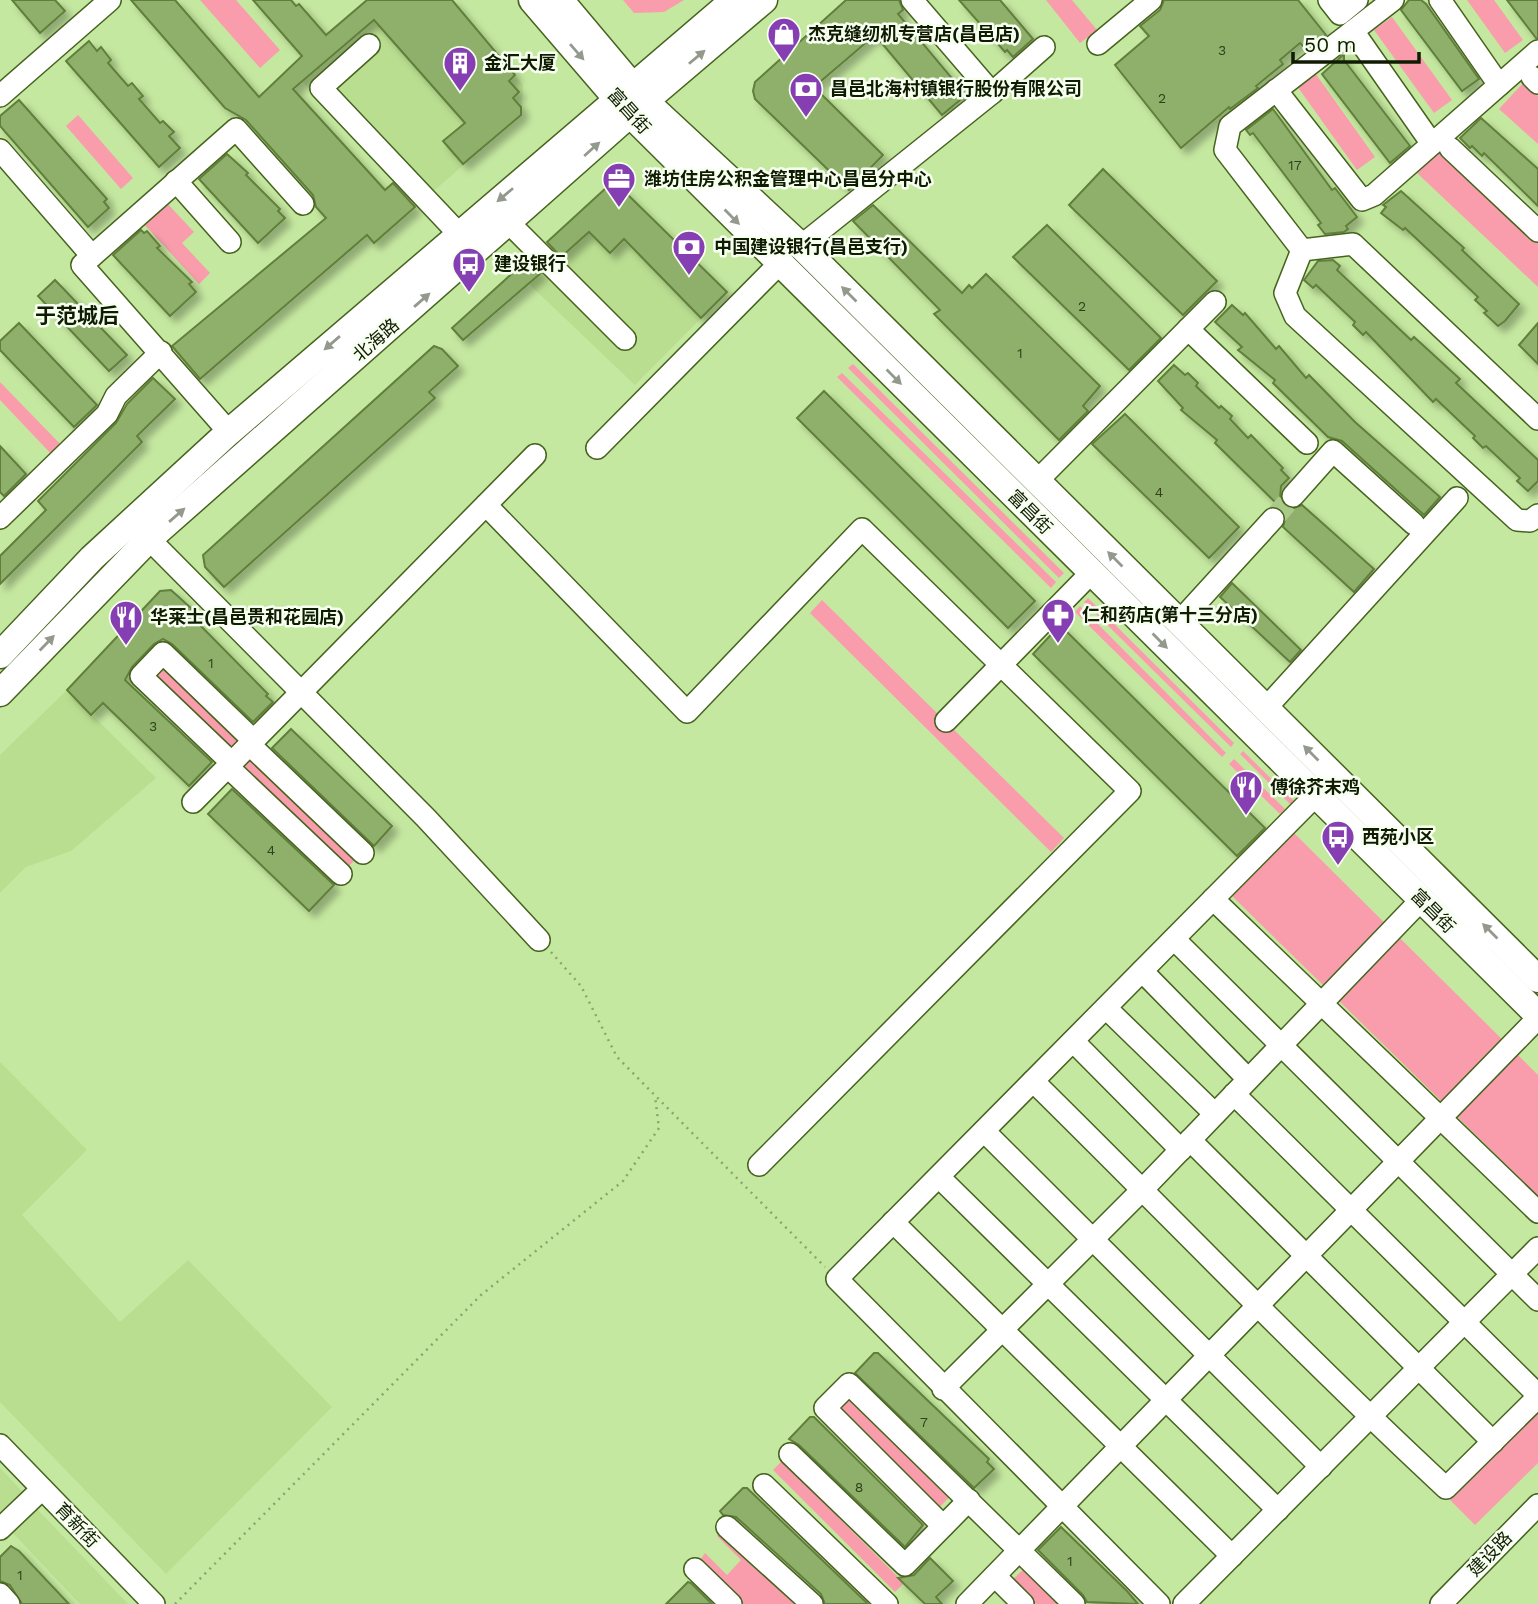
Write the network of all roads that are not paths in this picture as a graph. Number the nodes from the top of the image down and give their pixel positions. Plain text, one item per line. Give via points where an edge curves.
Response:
1 (110, 0) edge
2 (532, 0) edge
3 (560, 0) edge
4 (734, 0) edge
5 (764, 0) edge
6 (912, 0) edge
7 (1151, 0) edge
8 (1329, 0) edge
9 (1357, 0) edge
10 (1393, 0) edge
11 (1440, 0) edge
12 (1353, 31) junction
13 (1098, 44) dead end
14 (369, 45) dead end
15 (1044, 47) dead end
16 (1538, 51) edge
17 (1499, 85) junction
18 (1276, 90) junction
19 (992, 93) junction
20 (0, 96) edge
21 (631, 101) junction
22 (1441, 146) junction
23 (0, 150) edge
24 (176, 181) junction
25 (303, 204) dead end
26 (509, 223) junction
27 (1538, 231) edge
28 (459, 234) junction
29 (230, 242) dead end
30 (801, 246) junction
31 (1302, 250) junction
32 (92, 256) junction
33 (779, 264) junction
34 (1215, 302) dead end
35 (1188, 329) junction
36 (625, 339) dead end
37 (161, 352) junction
38 (1538, 419) edge
39 (229, 432) junction
40 (1307, 443) dead end
41 (597, 447) dead end
42 (535, 455) dead end
43 (1037, 481) junction
44 (1293, 496) tunnel mouth
45 (1457, 498) dead end
46 (486, 505) junction
47 (1538, 515) edge
48 (0, 518) edge
49 (1273, 519) tunnel mouth
50 (1415, 524) dead end
51 (149, 539) junction
52 (1091, 573) junction
53 (1179, 622) junction
54 (0, 655) edge
55 (999, 665) junction
56 (302, 692) junction
57 (0, 693) edge
58 (1266, 708) junction
59 (946, 720) dead end
60 (252, 743) junction
61 (230, 765) junction
62 (1316, 795) junction
63 (193, 802) dead end
64 (363, 853) dead end
65 (341, 874) dead end
66 (1213, 899) junction
67 (1421, 900) junction
68 (1174, 939) junction
69 (539, 940) road end
70 (1142, 971) junction
71 (1538, 979) edge
72 (1323, 1002) junction
73 (1106, 1008) junction
74 (1538, 1016) edge
75 (1073, 1041) junction
76 (1281, 1045) junction
77 (1033, 1082) junction
78 (1241, 1087) junction
79 (1215, 1114) junction
80 (1441, 1117) junction
81 (984, 1131) junction
82 (1185, 1145) junction
83 (1398, 1161) junction
84 (759, 1165) dead end
85 (939, 1177) junction
86 (1143, 1189) junction
87 (1351, 1209) junction
88 (1538, 1212) edge
89 (893, 1222) junction
90 (1093, 1237) junction
91 (1538, 1248) edge
92 (1306, 1255) junction
93 (1512, 1275) junction
94 (1045, 1284) junction
95 (1538, 1300) edge
96 (1256, 1307) junction
97 (1465, 1322) junction
98 (1001, 1330) junction
99 (1209, 1354) junction
100 (1420, 1367) junction
101 (943, 1389) junction
102 (1538, 1396) edge
103 (1164, 1401) junction
104 (1370, 1417) junction
105 (1493, 1442) junction
106 (0, 1445) edge
107 (1119, 1447) junction
108 (790, 1454) dead end
109 (1321, 1467) junction
110 (764, 1485) dead end
111 (42, 1489) junction
112 (969, 1500) junction
113 (1538, 1505) edge
114 (1061, 1506) junction
115 (1278, 1510) junction
116 (943, 1526) junction
117 (727, 1527) dead end
118 (0, 1529) edge
119 (1020, 1549) junction
120 (1231, 1556) junction
121 (695, 1569) dead end
122 (995, 1576) junction
123 (0, 1594) edge
124 (9, 1604) edge
125 (154, 1604) edge
126 (731, 1604) edge
127 (812, 1604) edge
128 (887, 1604) edge
129 (967, 1604) edge
130 (1023, 1604) edge
131 (1074, 1604) edge
132 (1159, 1604) edge
133 (1184, 1604) edge
134 (1441, 1604) edge

1 - 20 street via 34,77
2 -> 21 main road, 富昌街
3 - 21 main road, 富昌街
4 - 21 main road, 北海路
21 -> 5 main road, 北海路
6 - 19 street
7 - 13 street
8 - 9 street via 1339,14
10 - 12 street
11 - 17 street
12 - 18 street
12 - 22 street
14 - 28 street via 321,88
15 - 19 street
16 - 17 street
17 - 22 street
18 - 22 street via 1362,200
18 - 31 street via 1230,126 1225,150
19 - 30 street
26 -> 21 main road, 北海路
21 -> 28 main road, 北海路
21 - 30 main road, 富昌街
21 -> 33 main road, 富昌街
22 - 27 street
23 - 32 street
24 - 25 street via 236,129
24 - 29 street
24 - 32 street
26 - 36 street
51 -> 26 main road, 北海路
28 -> 39 main road, 北海路
43 -> 30 main road, 富昌街
31 - 38 street via 1353,244
31 - 47 street via 1285,293 1295,316 1517,520 1530,521
32 - 37 street via 82,265
33 - 41 street
33 -> 52 main road, 富昌街
34 - 35 street
35 - 40 street
35 - 43 street
37 - 39 street
37 - 48 street via 116,396 107,414
39 - 54 main road, 北海路 via 92,558
42 - 46 street
53 -> 43 main road, 富昌街
44 - 50 street via 1333,451
45 - 58 street
46 - 55 street via 687,712 862,529
46 - 56 street
49 - 53 street
51 - 56 street
57 -> 51 main road, 北海路
52 - 55 street
52 -> 62 main road, 富昌街
53 - 58 main road, 富昌街
55 - 59 street
55 - 84 street via 1130,791
56 - 60 street
56 - 69 street
71 -> 58 main road, 富昌街
60 - 61 street
60 - 61 street via 163,653 141,676
60 - 64 street
61 - 63 street
61 - 65 street
62 - 66 street
62 - 67 main road, 富昌街
66 - 68 street
66 - 72 street
67 - 72 street
67 - 74 main road, 富昌街
68 - 70 street
68 - 76 street
70 - 73 street
70 - 78 street
72 - 76 street
72 - 80 street
73 - 75 street
73 - 79 street
74 - 80 street
75 - 77 street
75 - 82 street
76 - 78 street
76 - 83 street
77 - 81 street
77 - 86 street
78 - 79 street
78 - 87 street
79 - 82 street
80 - 83 street
80 - 88 street
81 - 85 street
81 - 90 street
82 - 86 street
82 - 92 street
83 - 87 street
83 - 93 street
85 - 89 street
85 - 94 street
86 - 90 street
86 - 96 street
87 - 92 street
87 - 97 street
89 - 98 street
89 - 101 street via 837,1279
90 - 94 street
90 - 99 street
91 - 93 street
92 - 96 street
92 - 100 street
93 - 95 street
93 - 97 street
94 - 98 street
94 - 103 street
96 - 99 street
96 - 104 street
97 - 100 street
97 - 102 street
98 - 101 street
98 - 107 street
99 - 103 street
99 - 109 street
100 - 104 street
100 - 105 street
101 - 114 street
102 - 105 street
103 - 107 street
103 - 115 street
104 - 105 street via 1446,1488
104 - 109 street
106 - 111 street, 育新街
107 - 114 street
107 - 120 street
108 - 116 street via 905,1565
109 - 115 street
110 - 128 street
111 - 118 street
111 - 125 street, 育新街
112 - 116 street
112 - 116 street via 849,1384 825,1408
112 - 119 street
113 - 134 street, 建设路
114 - 119 street
114 - 132 street
115 - 120 street
117 - 127 street
119 - 122 street
119 - 131 street
120 - 133 street
121 - 126 street
122 - 129 street
122 - 130 street
123 - 124 street

